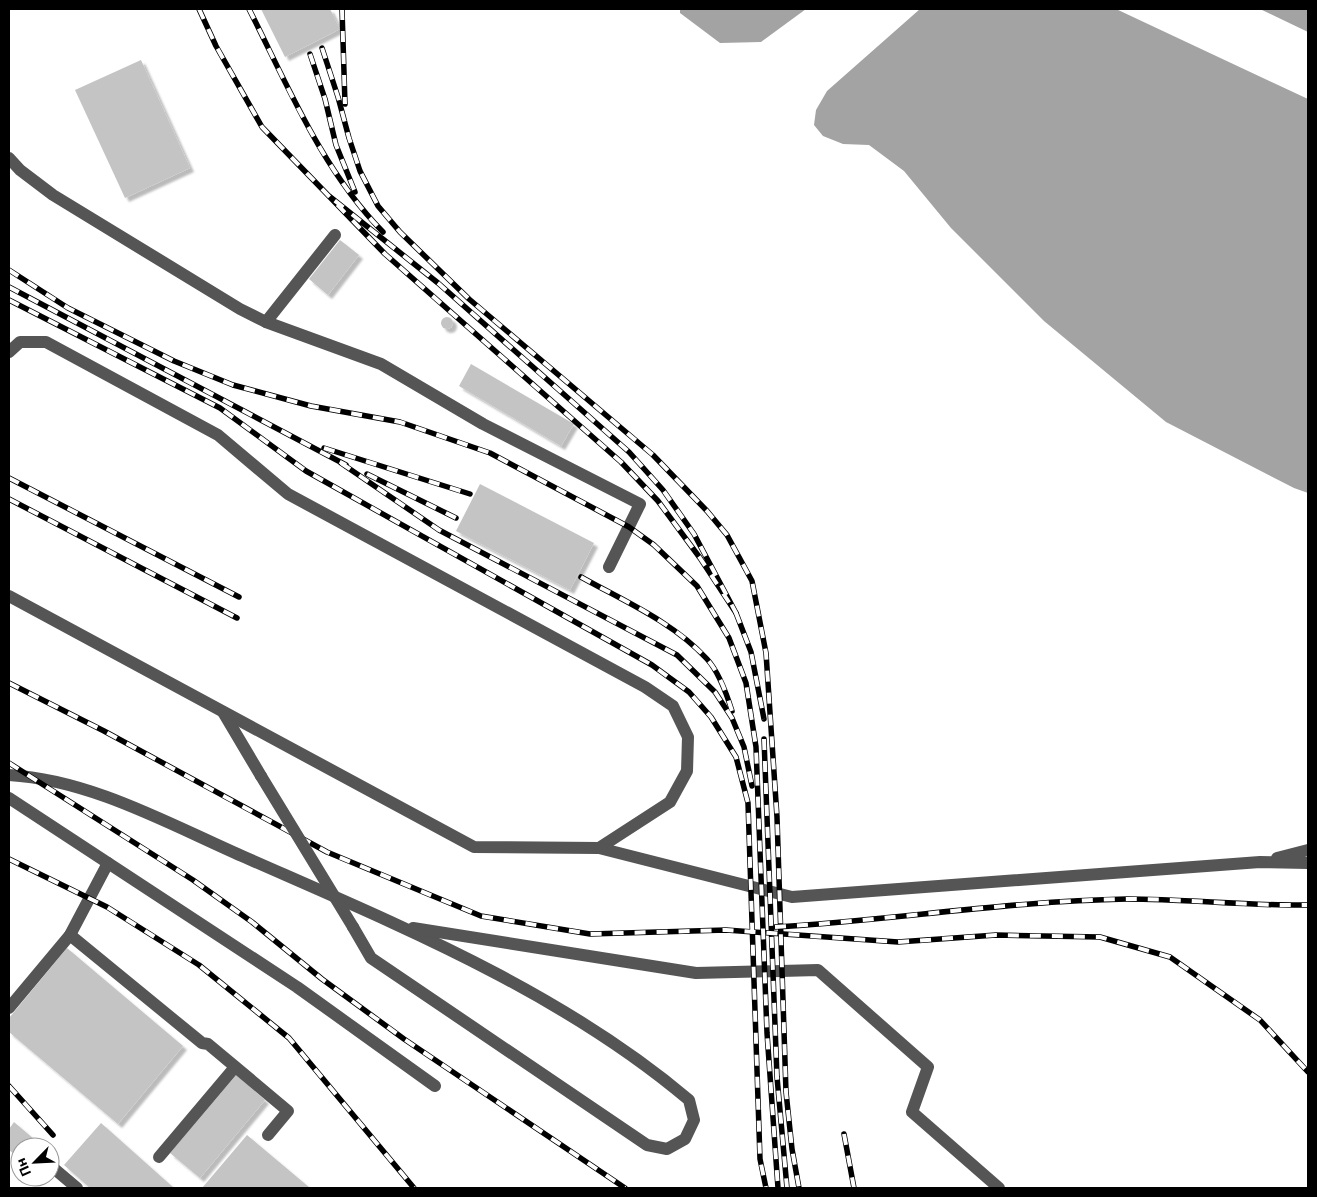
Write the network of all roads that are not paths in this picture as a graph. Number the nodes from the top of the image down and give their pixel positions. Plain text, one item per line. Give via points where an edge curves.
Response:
1 (9, 158) edge
2 (335, 235) dead end
3 (266, 322) junction
4 (9, 352) edge
5 (609, 566) dead end
6 (9, 596) edge
7 (223, 712) junction
8 (9, 775) edge
9 (9, 798) edge
10 (599, 848) junction
11 (1308, 850) edge
12 (108, 862) junction
13 (1260, 862) junction
14 (1308, 863) edge
15 (401, 926) junction
16 (70, 935) junction
17 (9, 1008) edge
18 (235, 1067) junction
19 (435, 1086) dead end
20 (268, 1135) dead end
21 (160, 1157) dead end
22 (60, 1173) edge
23 (77, 1188) edge
24 (999, 1188) edge

1 - 3 lane via 53,194
2 - 3 lane
3 - 5 lane via 381,364 483,424 640,504
4 - 10 lane via 20,342 46,342 218,435 288,494 645,687 673,706 688,737 687,771 670,802
6 - 7 lane
7 - 10 lane via 474,847
7 - 15 lane, bridge via 371,958 647,1146 667,1149 685,1139 694,1120 689,1100 674,1087 564,1010
8 - 15 lane via 57,780 110,798
9 - 12 lane
10 - 13 lane via 792,897
11 - 13 lane
12 - 16 lane
12 - 19 lane via 297,987
13 - 14 lane
15 - 24 lane via 696,974 818,970 928,1067 912,1112
16 - 17 lane
16 - 18 lane
18 - 20 lane via 288,1111
18 - 21 lane
22 - 23 lane

